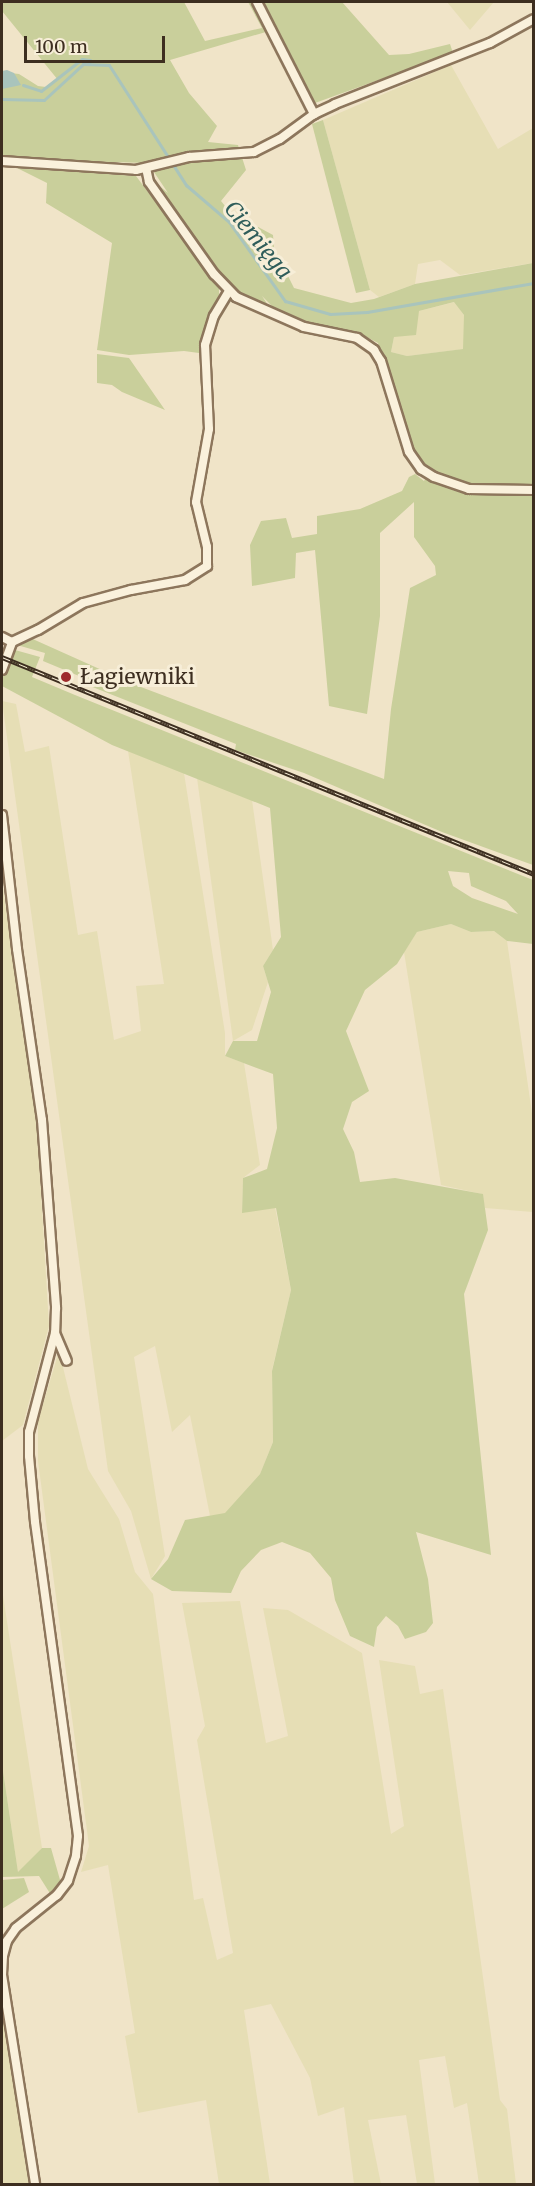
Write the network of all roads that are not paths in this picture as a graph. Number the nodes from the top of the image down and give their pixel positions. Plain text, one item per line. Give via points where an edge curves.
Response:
1 (257, 2) edge
2 (534, 19) edge
3 (314, 114) junction
4 (2, 161) edge
5 (146, 168) junction
6 (229, 291) junction
7 (534, 490) edge
8 (2, 638) edge
9 (12, 642) junction
10 (2, 670) edge
11 (2, 815) edge
12 (55, 1333) junction
13 (67, 1361) dead end
14 (35, 2184) edge

1 - 3 street
2 - 3 street via 502,38
3 - 5 street via 254,152 189,157
4 - 5 street
5 - 6 street via 149,182
6 - 7 street via 245,303 284,319 357,338 369,346 381,361 409,452 427,473 469,489
6 - 9 street via 214,316 205,345 209,429 196,502 207,547 207,566 184,580 83,603
8 - 9 street
9 - 10 street
11 - 12 street via 42,1120 56,1289
12 - 13 street
12 - 14 street via 30,1425 29,1456 78,1846 72,1873 63,1888 16,1928 5,1948 2,1965

